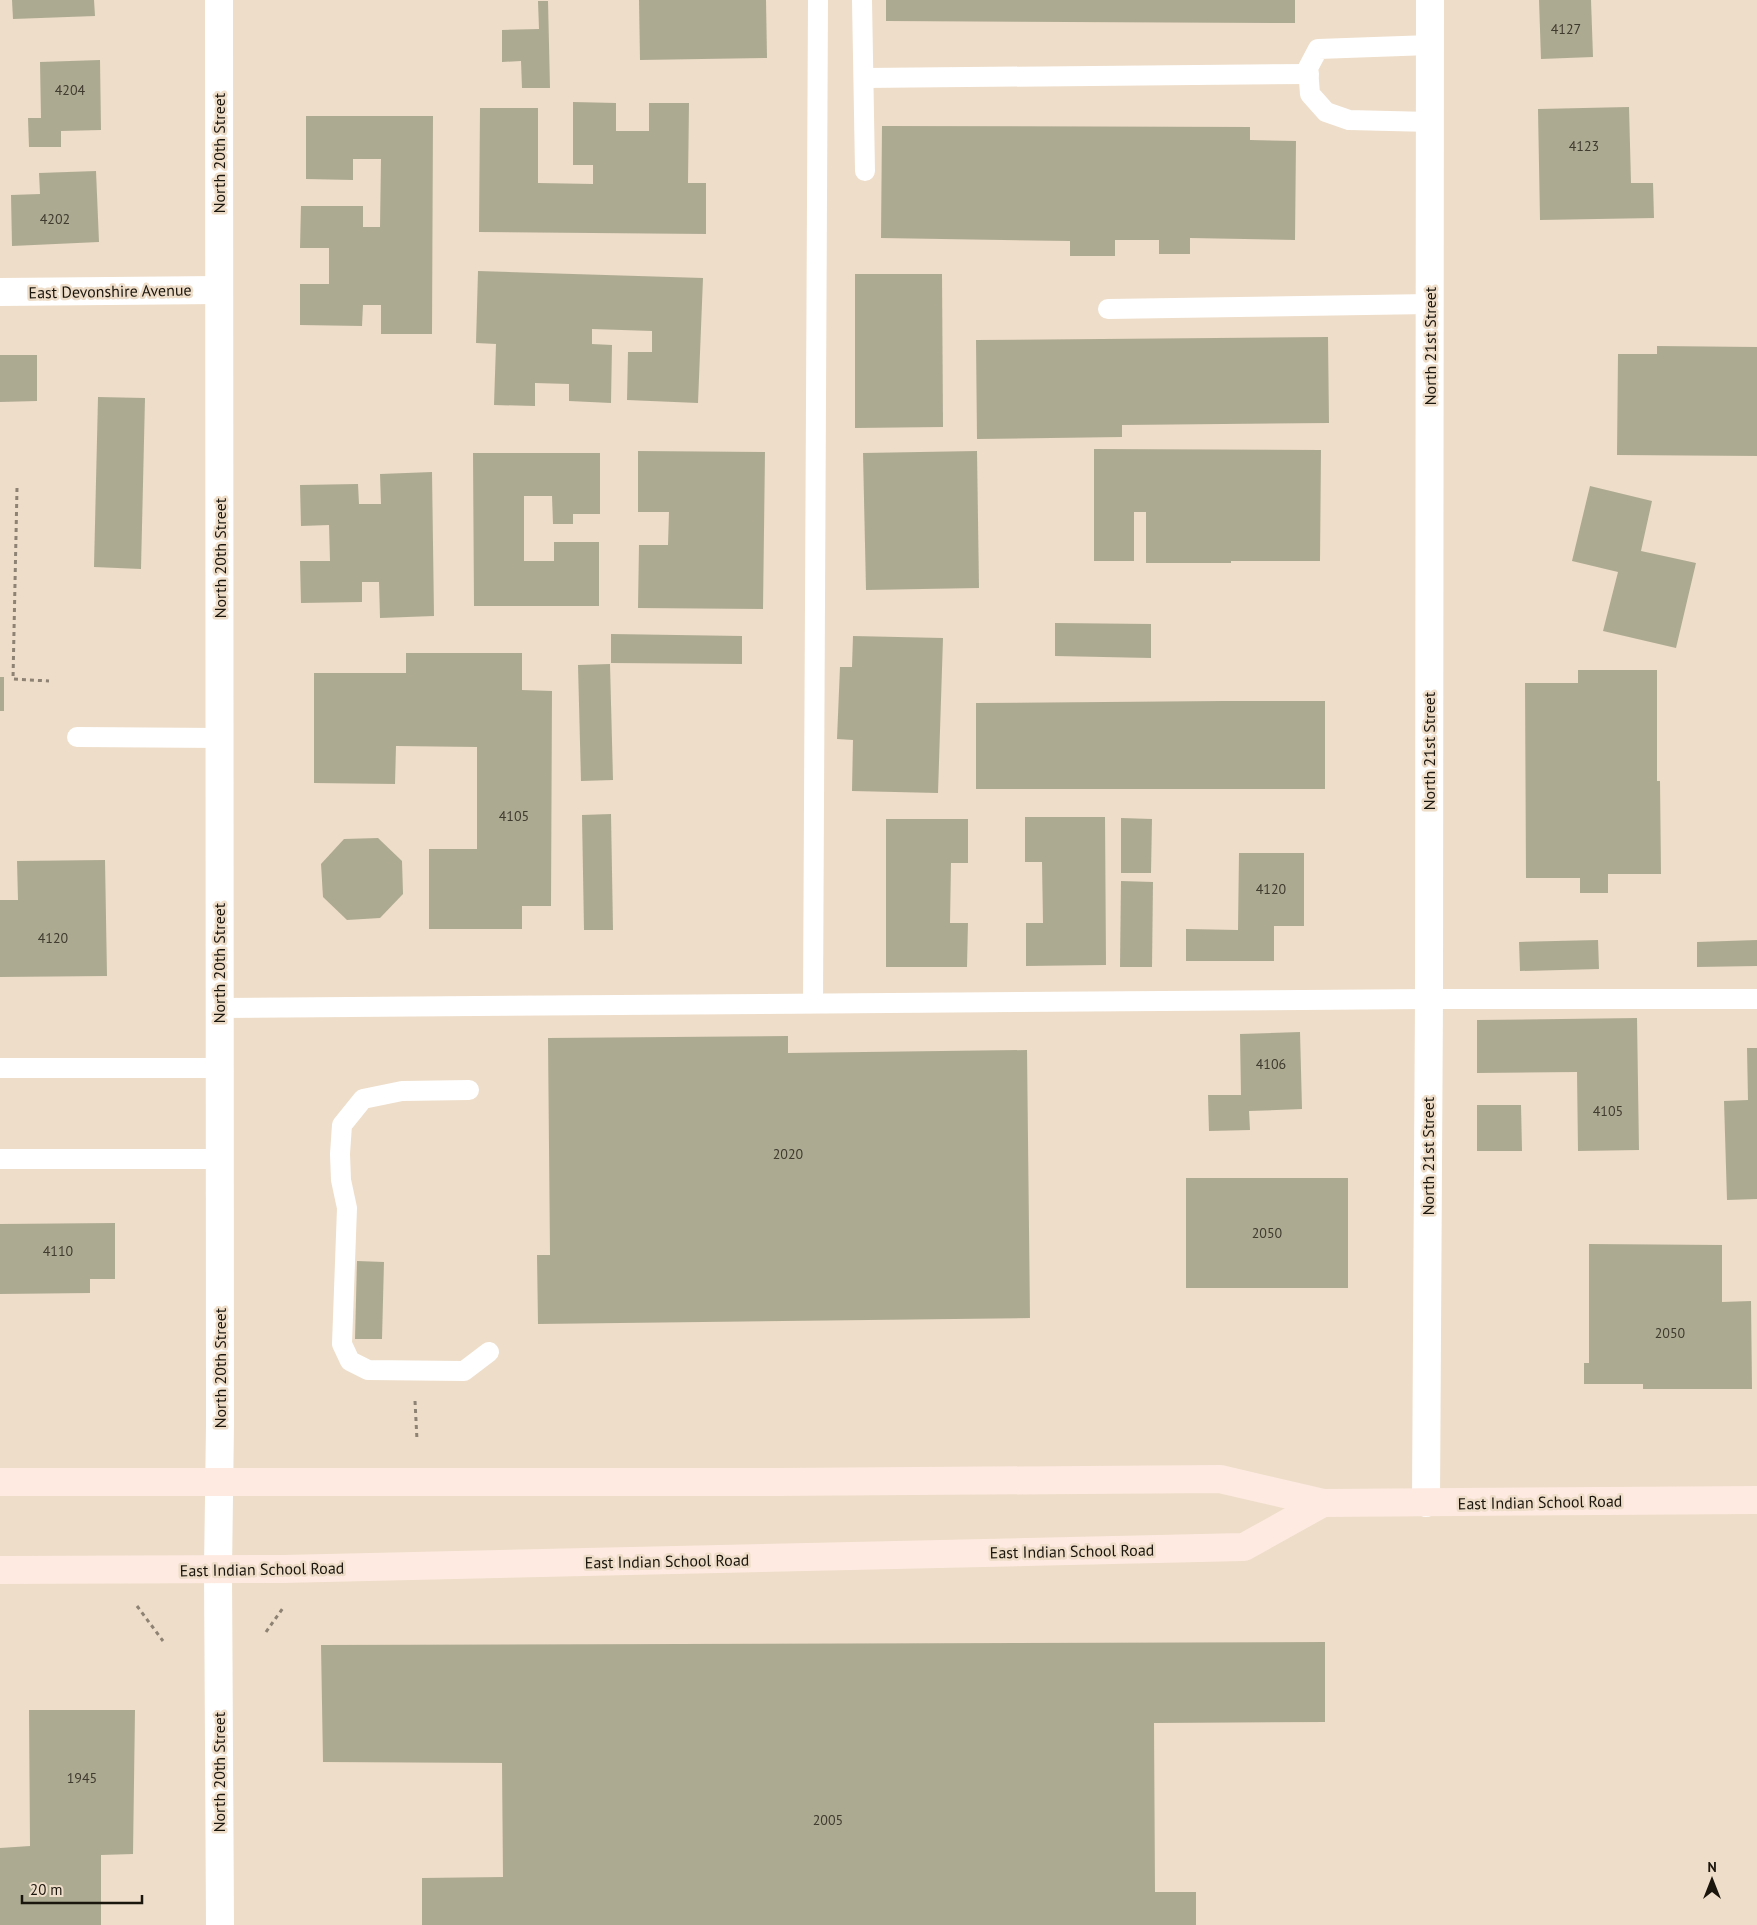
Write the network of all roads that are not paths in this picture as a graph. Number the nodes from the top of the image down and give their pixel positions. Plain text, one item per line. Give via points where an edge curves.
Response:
1 (220, 0) edge
2 (818, 0) edge
3 (862, 0) edge
4 (1430, 0) edge
5 (1430, 45) junction
6 (1309, 74) junction
7 (864, 78) junction
8 (1430, 122) junction
9 (865, 171) dead end
10 (219, 290) junction
11 (0, 292) edge
12 (1430, 304) junction
13 (1108, 309) dead end
14 (78, 737) dead end
15 (220, 738) junction
16 (1429, 999) junction
17 (1757, 999) edge
18 (813, 1003) junction
19 (219, 1008) junction
20 (0, 1068) edge
21 (219, 1068) junction
22 (469, 1090) dead end
23 (0, 1159) edge
24 (219, 1159) junction
25 (489, 1352) dead end
26 (219, 1481) junction
27 (0, 1482) edge
28 (1757, 1500) edge
29 (1426, 1503) junction
30 (1323, 1504) junction
31 (0, 1570) edge
32 (218, 1570) junction
33 (220, 1925) edge

1 - 10 street, North 20th Street
2 - 18 lane
3 - 7 lane
4 - 5 street, North 21st Street
5 - 6 lane via 1318,49 1308,68
5 - 8 street, North 21st Street
6 - 7 lane
6 - 8 lane via 1310,94 1326,112 1349,120
7 - 9 lane
8 - 12 street, North 21st Street
10 - 11 street, East Devonshire Avenue
10 - 15 street, North 20th Street
12 - 13 lane
12 - 16 street, North 21st Street
14 - 15 lane
15 - 19 street, North 20th Street
16 - 17 lane
16 - 18 lane
16 - 29 street, North 21st Street
18 - 19 lane
19 - 21 street, North 20th Street
20 - 21 lane
21 - 24 street, North 20th Street
22 - 25 lane via 402,1091 363,1099 342,1125 341,1180 347,1208 342,1344 350,1361 368,1370 464,1371
23 - 24 lane
24 - 26 street, North 20th Street
26 - 27 main road, East Indian School Road
26 - 30 main road, East Indian School Road via 1220,1479
26 - 32 street, North 20th Street
28 - 29 main road, East Indian School Road
29 - 30 main road, East Indian School Road
30 - 32 main road, East Indian School Road via 1244,1547
31 - 32 main road, East Indian School Road
32 - 33 street, North 20th Street

